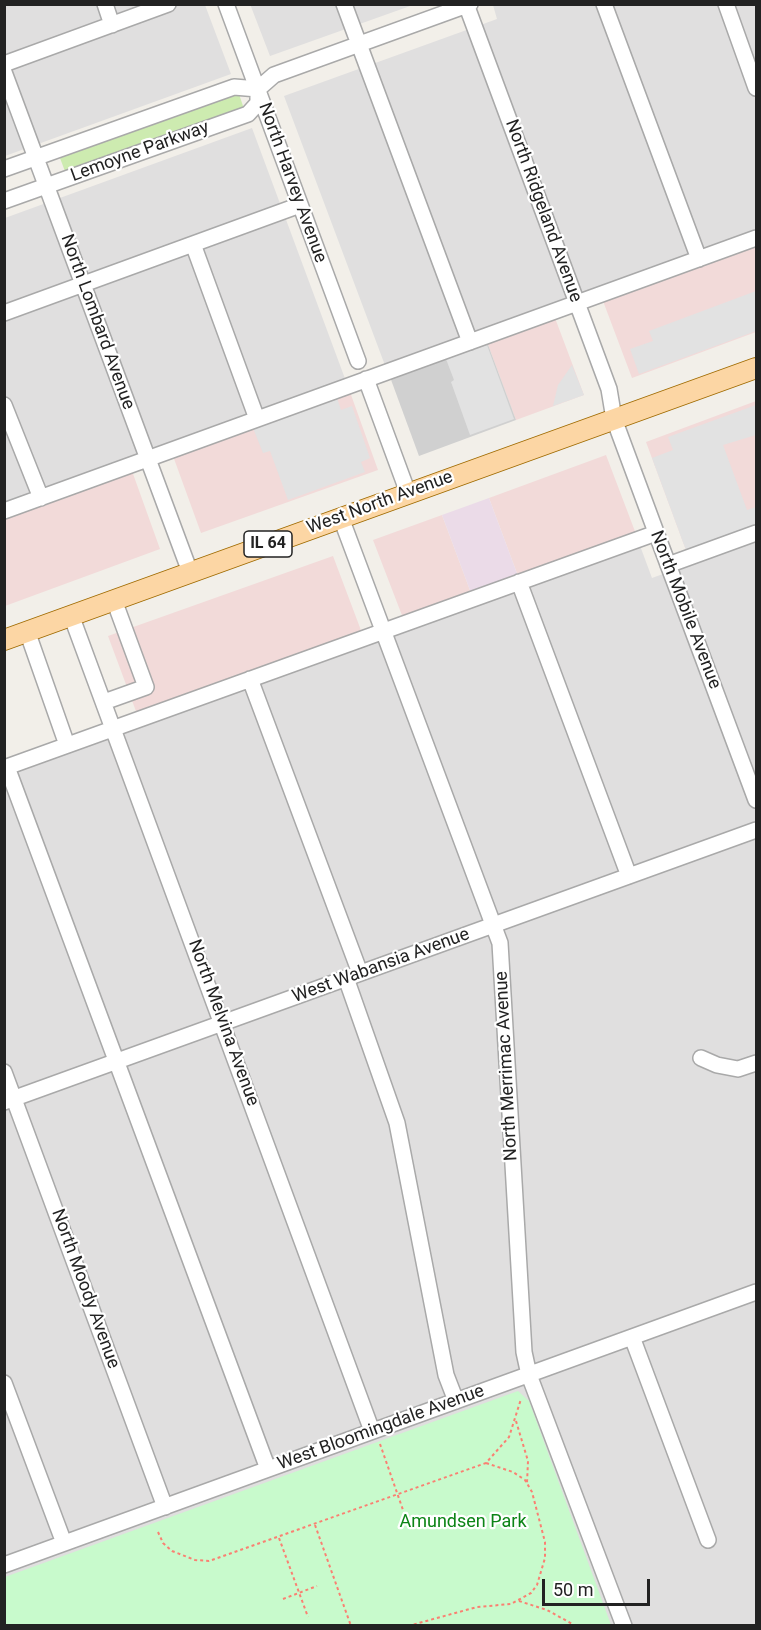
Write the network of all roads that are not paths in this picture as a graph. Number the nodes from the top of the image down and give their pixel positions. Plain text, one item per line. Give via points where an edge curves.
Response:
1 (105, 4) edge
2 (168, 4) edge
3 (226, 4) edge
4 (344, 4) edge
5 (604, 4) edge
6 (726, 4) edge
7 (468, 5) edge
8 (112, 25) junction
9 (359, 44) junction
10 (4, 64) edge
11 (4, 72) edge
12 (756, 88) edge
13 (258, 89) junction
14 (36, 158) junction
15 (4, 169) edge
16 (46, 185) junction
17 (4, 201) edge
18 (300, 205) junction
19 (756, 238) edge
20 (193, 244) junction
21 (699, 259) junction
22 (83, 284) junction
23 (577, 304) junction
24 (4, 313) edge
25 (470, 342) junction
26 (358, 361) dead end
27 (756, 368) edge
28 (366, 380) junction
29 (4, 405) edge
30 (257, 419) junction
31 (614, 419) junction
32 (148, 459) junction
33 (408, 493) junction
34 (41, 498) junction
35 (4, 511) edge
36 (341, 518) junction
37 (656, 533) junction
38 (756, 533) edge
39 (668, 566) junction
40 (190, 572) junction
41 (519, 582) junction
42 (114, 600) junction
43 (71, 615) junction
44 (383, 631) junction
45 (27, 632) junction
46 (4, 640) edge
47 (250, 679) junction
48 (104, 702) junction
49 (113, 729) junction
50 (68, 745) junction
51 (6, 768) edge
52 (756, 800) edge
53 (756, 830) edge
54 (629, 876) junction
55 (494, 926) junction
56 (353, 976) junction
57 (223, 1023) junction
58 (701, 1058) dead end
59 (117, 1062) junction
60 (756, 1064) edge
61 (4, 1072) edge
62 (10, 1100) edge
63 (756, 1292) edge
64 (632, 1337) junction
65 (529, 1375) junction
66 (4, 1383) edge
67 (456, 1401) junction
68 (374, 1431) junction
69 (268, 1469) junction
70 (165, 1507) junction
71 (708, 1540) dead end
72 (64, 1543) junction
73 (4, 1565) edge
74 (624, 1626) edge

1 - 8 street
2 - 8 street
3 - 13 street, North Harvey Avenue
4 - 9 street
5 - 21 street
6 - 12 street
7 - 9 street
7 - 23 street, North Ridgeland Avenue
8 - 10 street
9 - 13 street via 274,75
9 - 25 street
11 - 14 street, North Lombard Avenue
13 - 14 street, Lemoyne Parkway via 234,87
13 - 16 street, Lemoyne Parkway via 258,103 248,114
13 - 18 street, North Harvey Avenue
14 - 15 street, Lemoyne Parkway
14 - 16 street, North Lombard Avenue
16 - 17 street, Lemoyne Parkway
16 - 22 street, North Lombard Avenue
18 - 20 street
18 - 26 street, North Harvey Avenue
19 - 21 street
20 - 22 street
20 - 30 street
21 - 23 street
22 - 24 street
22 - 32 street, North Lombard Avenue
23 - 25 street
23 - 31 street, North Ridgeland Avenue via 609,389
25 - 28 street
27 - 31 main road, West North Avenue / IL 64
28 - 30 street
28 - 33 street
29 - 34 street
30 - 32 street
31 - 33 main road, West North Avenue / IL 64
31 - 37 street, North Mobile Avenue
32 - 34 street
32 - 40 street, North Lombard Avenue
33 - 36 main road, West North Avenue / IL 64
34 - 35 street
36 - 40 main road, West North Avenue / IL 64
36 - 44 street, North Merrimac Avenue
37 - 39 street, North Mobile Avenue
37 - 41 street
38 - 39 street
39 - 52 street, North Mobile Avenue
40 - 42 main road, West North Avenue / IL 64
41 - 44 street
41 - 54 street
42 - 43 main road, West North Avenue / IL 64
42 - 48 street via 146,687
43 - 45 main road, West North Avenue / IL 64
43 - 48 street, North Melvina Avenue
44 - 47 street
44 - 55 street, North Merrimac Avenue
45 - 46 main road, West North Avenue / IL 64
45 - 50 street
47 - 49 street
47 - 56 street
48 - 49 street, North Melvina Avenue
49 - 50 street
49 - 57 street, North Melvina Avenue
50 - 51 street
51 - 59 street
53 - 54 street, West Wabansia Avenue
54 - 55 street, West Wabansia Avenue
55 - 56 street, West Wabansia Avenue
55 - 65 street, North Merrimac Avenue via 500,943 524,1352
56 - 57 street, West Wabansia Avenue
56 - 67 street via 398,1123 446,1375
57 - 59 street, West Wabansia Avenue
57 - 68 street, North Melvina Avenue
58 - 60 street via 738,1069
59 - 62 street, West Wabansia Avenue
59 - 69 street
61 - 62 street, North Moody Avenue
62 - 70 street, North Moody Avenue
63 - 64 street, West Bloomingdale Avenue
64 - 65 street, West Bloomingdale Avenue
64 - 71 street
65 - 67 street, West Bloomingdale Avenue
65 - 74 street, North Merrimac Avenue
66 - 72 street
67 - 68 street, West Bloomingdale Avenue
68 - 69 street, West Bloomingdale Avenue
69 - 70 street, West Bloomingdale Avenue
70 - 72 street, West Bloomingdale Avenue
72 - 73 street, West Bloomingdale Avenue

